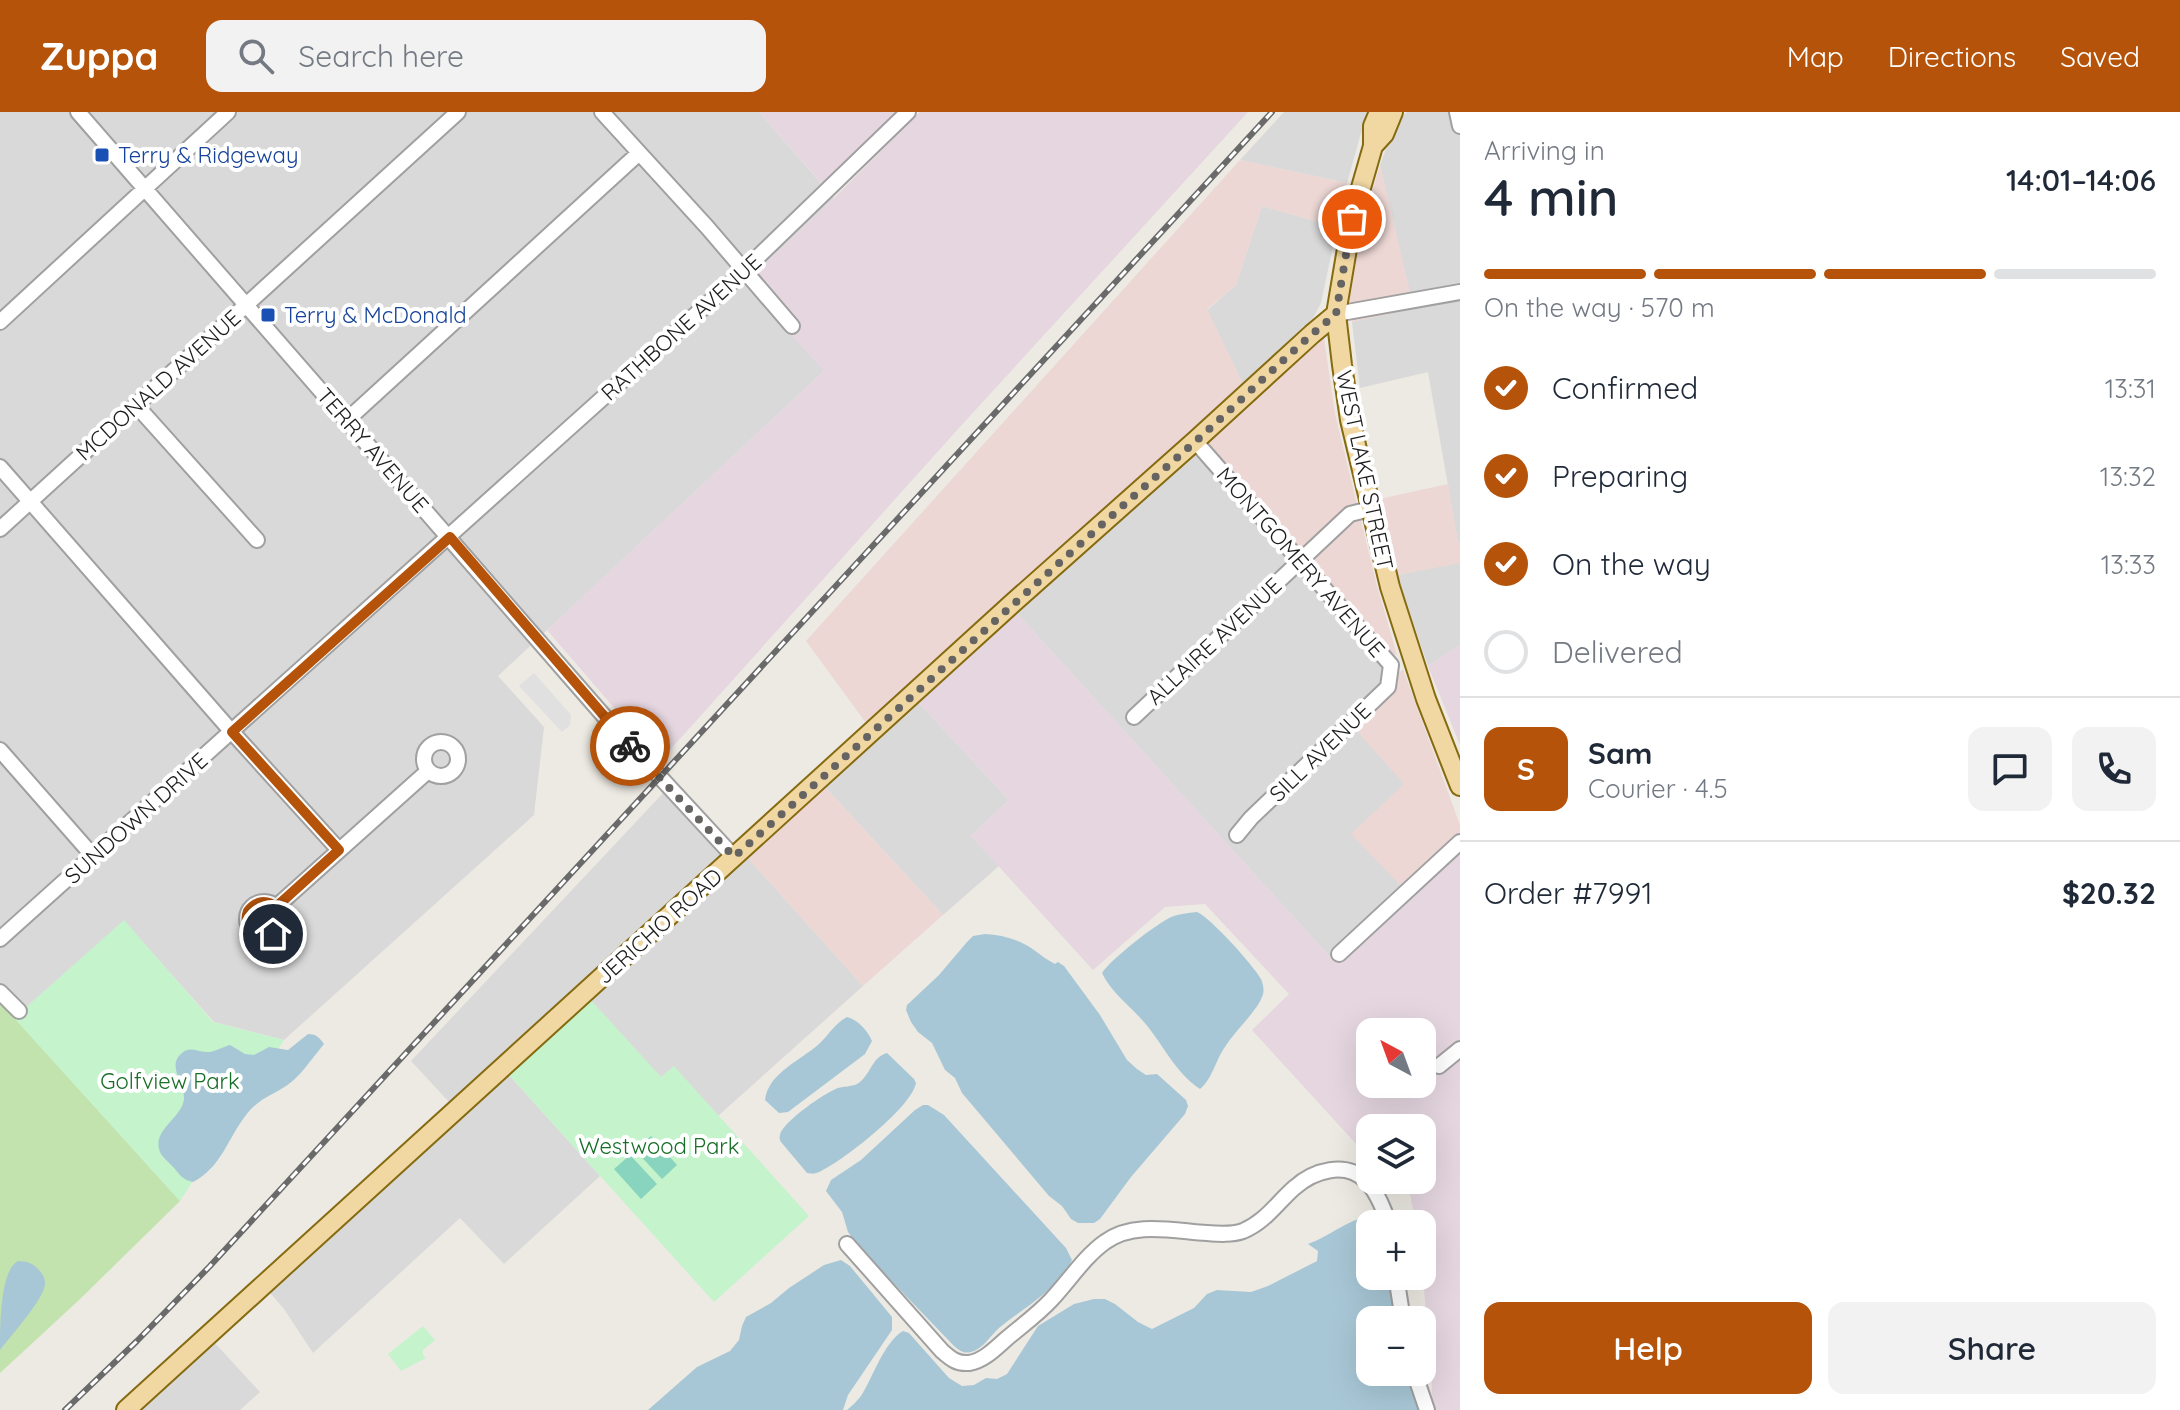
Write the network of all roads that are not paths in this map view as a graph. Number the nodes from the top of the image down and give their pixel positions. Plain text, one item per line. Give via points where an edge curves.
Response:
1 (78, 112) edge
2 (228, 112) edge
3 (458, 112) edge
4 (602, 112) edge
5 (907, 112) edge
6 (1379, 112) edge
7 (1393, 112) edge
8 (1457, 112) edge
9 (1460, 126) edge
10 (1373, 146) junction
11 (639, 153) junction
12 (144, 188) junction
13 (744, 271) junction
14 (1460, 292) edge
15 (246, 305) junction
16 (1336, 314) junction
17 (0, 322) edge
18 (792, 326) dead end
19 (136, 405) junction
20 (347, 420) junction
21 (1195, 441) junction
22 (0, 467) edge
23 (30, 501) junction
24 (1370, 509) junction
25 (0, 529) edge
26 (450, 537) junction
27 (257, 540) dead end
28 (1300, 561) junction
29 (1413, 660) junction
30 (1391, 665) junction
31 (1134, 717) dead end
32 (232, 732) junction
33 (0, 750) edge
34 (428, 771) dead end
35 (1460, 786) edge
36 (1237, 835) dead end
37 (1460, 842) edge
38 (339, 850) junction
39 (93, 856) junction
40 (734, 857) junction
41 (276, 907) dead end
42 (0, 939) edge
43 (1339, 954) dead end
44 (0, 992) edge
45 (19, 1011) dead end
46 (1460, 1049) edge
47 (1439, 1066) dead end
48 (1383, 1210) edge
49 (847, 1244) dead end
50 (1419, 1386) edge
51 (126, 1410) edge
52 (1427, 1410) edge

1 - 12 street, TERRY AVENUE
2 - 12 street
3 - 15 street, MCDONALD AVENUE
4 - 11 street
5 - 13 street, RATHBONE AVENUE
6 - 10 main road, WEST LAKE STREET
7 - 10 main road, WEST LAKE STREET
8 - 9 street
10 - 16 main road, WEST LAKE STREET via 1352,219
11 - 13 street
11 - 20 street
12 - 15 street, TERRY AVENUE
12 - 17 street
13 - 18 street
13 - 26 street, RATHBONE AVENUE
14 - 16 street
15 - 19 street, MCDONALD AVENUE
15 - 20 street, TERRY AVENUE
16 - 21 main road, JERICHO ROAD
16 - 24 main road, WEST LAKE STREET via 1350,420
19 - 23 street, MCDONALD AVENUE
19 - 27 street
20 - 26 street, TERRY AVENUE
21 - 28 street, MONTGOMERY AVENUE
21 - 40 main road, JERICHO ROAD
22 - 23 street
23 - 25 street, MCDONALD AVENUE
23 - 32 street
24 - 28 street, ALLAIRE AVENUE via 1350,514
24 - 29 main road, WEST LAKE STREET
26 - 32 street, SUNDOWN DRIVE
26 - 40 street, TERRY AVENUE
28 - 30 street, MONTGOMERY AVENUE
28 - 31 street, ALLAIRE AVENUE
29 - 30 street, MONTGOMERY AVENUE
29 - 35 main road, WEST LAKE STREET
30 - 36 street, SILL AVENUE via 1388,687
32 - 38 street
32 - 39 street, SUNDOWN DRIVE
33 - 39 street
34 - 38 street
37 - 43 street
38 - 41 street
39 - 42 street, SUNDOWN DRIVE
40 - 51 main road, JERICHO ROAD
44 - 45 street
46 - 47 street
48 - 49 street via 1367,1182 1339,1169 1307,1179 1241,1232 1118,1234 996,1348 967,1363 942,1351
50 - 52 street

